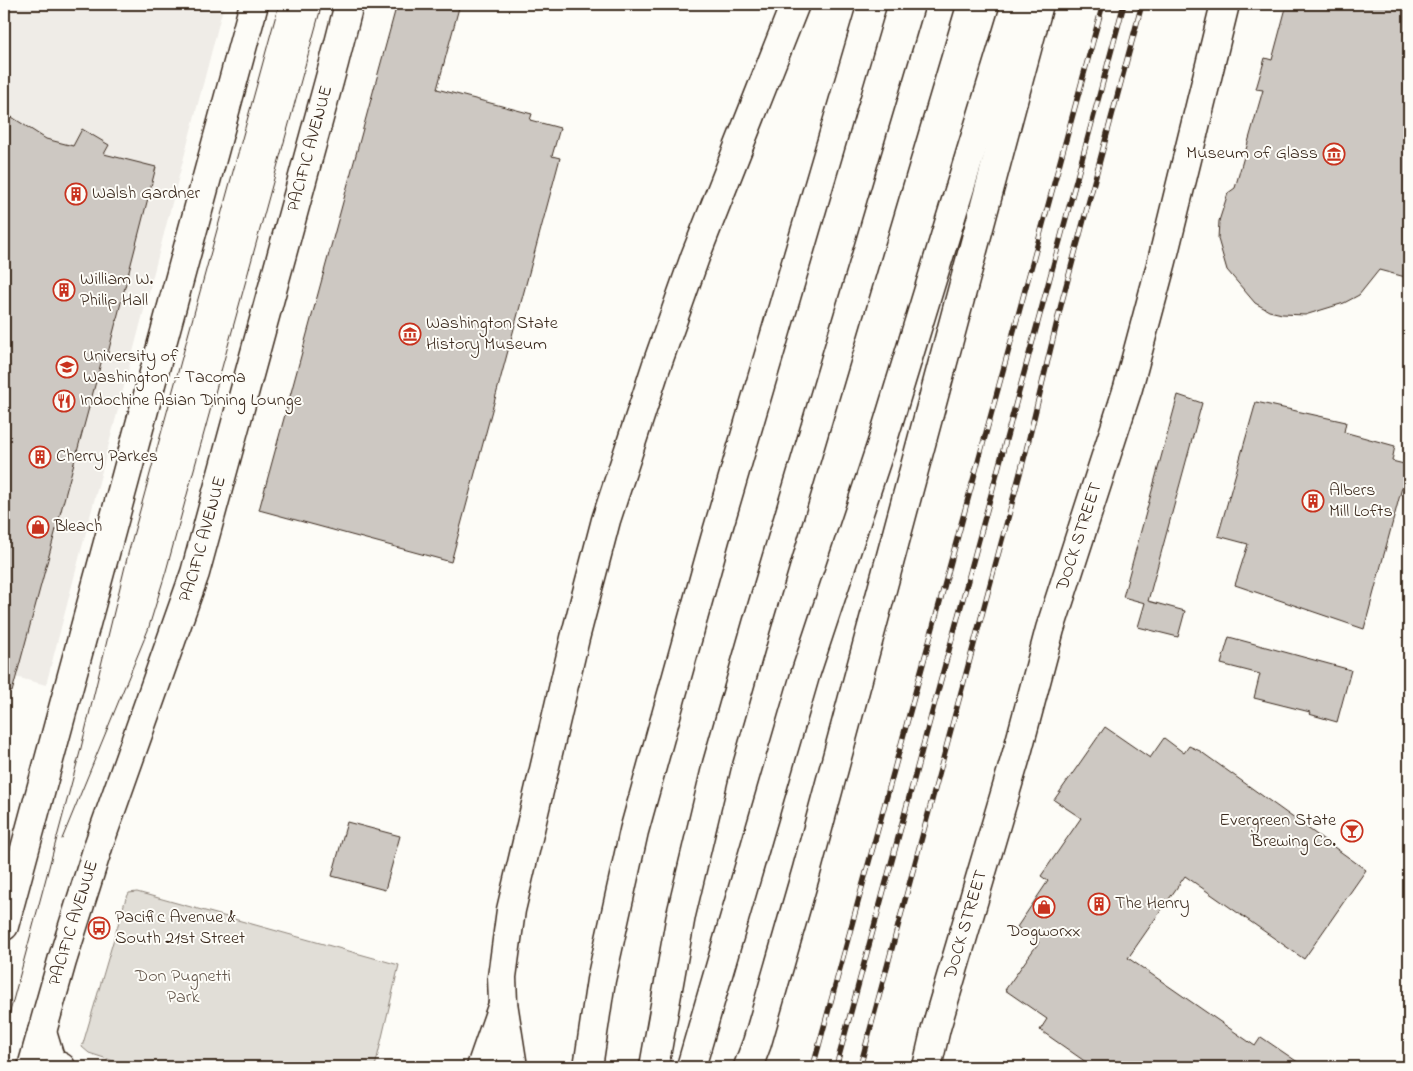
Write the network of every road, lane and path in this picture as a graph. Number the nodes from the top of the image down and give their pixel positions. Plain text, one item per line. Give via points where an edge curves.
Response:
1 (254, 4) edge
2 (349, 4) edge
3 (795, 4) edge
4 (872, 4) edge
5 (940, 4) edge
6 (1016, 4) edge
7 (1039, 4) edge
8 (1225, 4) edge
9 (4, 926) edge
10 (503, 1003) junction
11 (42, 1032) junction
12 (754, 1059) edge
13 (32, 1067) edge
14 (60, 1067) edge
15 (481, 1067) edge
16 (513, 1067) edge
17 (588, 1067) edge
18 (654, 1067) edge
19 (691, 1067) edge
20 (927, 1067) edge

1 - 9 main road
2 - 11 main road, PACIFIC AVENUE via 195,573 99,844
3 - 10 main road via 656,366 606,520 572,648 511,910 502,977
4 - 17 main road via 714,539 634,831 601,980
5 - 18 main road via 717,764 681,915
6 - 19 main road via 882,443 806,672
7 - 12 main road
8 - 20 main road, DOCK STREET via 1128,388 1050,628
10 - 15 main road
10 - 16 main road
11 - 13 main road, PACIFIC AVENUE
11 - 14 main road via 51,1062

